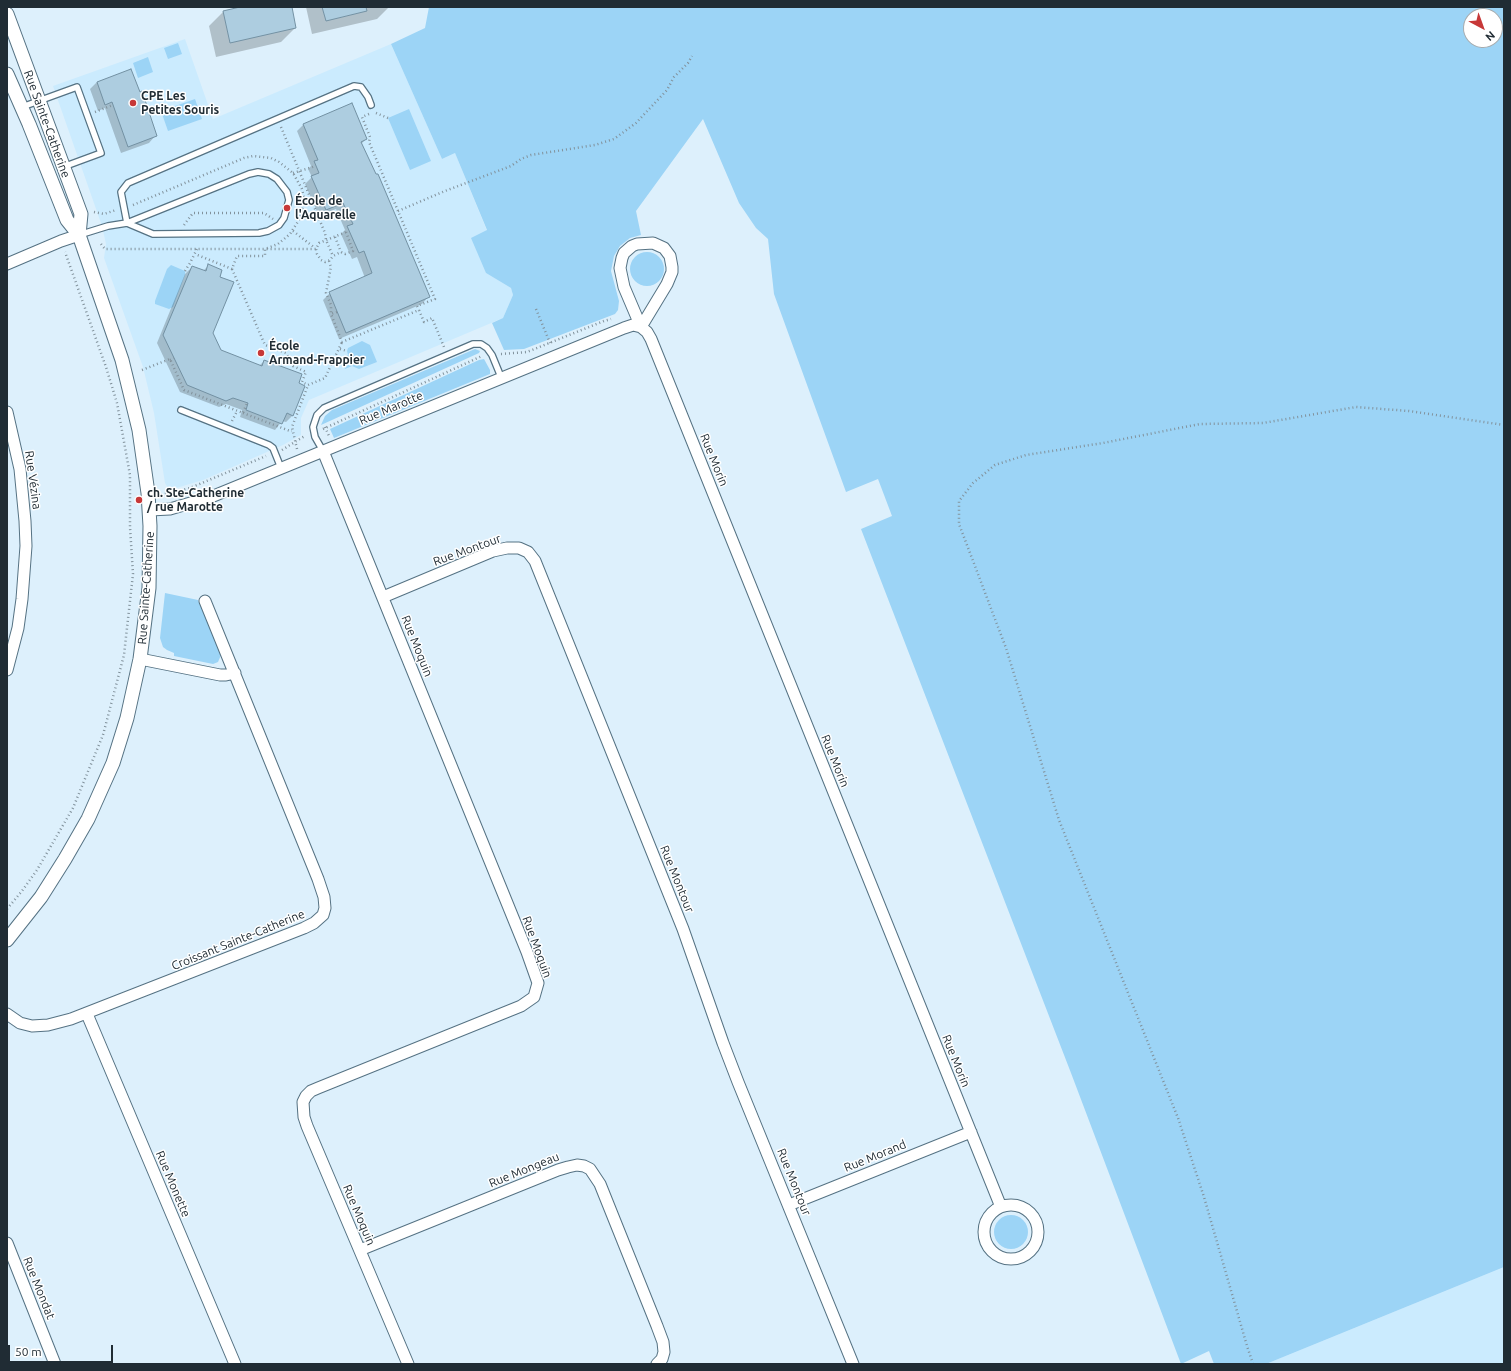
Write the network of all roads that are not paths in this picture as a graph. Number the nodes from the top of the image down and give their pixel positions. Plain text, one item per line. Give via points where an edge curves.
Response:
1 (7, 14) edge
2 (7, 74) edge
3 (38, 100) junction
4 (371, 105) dead end
5 (22, 107) junction
6 (63, 167) junction
7 (127, 223) junction
8 (79, 235) junction
9 (7, 264) edge
10 (641, 327) junction
11 (501, 377) junction
12 (181, 410) dead end
13 (7, 412) edge
14 (11, 444) edge
15 (323, 451) junction
16 (281, 468) junction
17 (150, 510) junction
18 (383, 597) junction
19 (205, 601) dead end
20 (140, 659) junction
21 (7, 670) edge
22 (235, 673) junction
23 (7, 940) edge
24 (7, 1014) edge
25 (87, 1014) junction
26 (971, 1132) junction
27 (789, 1205) junction
28 (1001, 1207) junction
29 (7, 1243) edge
30 (360, 1250) junction
31 (55, 1364) edge
32 (234, 1364) edge
33 (408, 1364) edge
34 (657, 1364) edge
35 (853, 1364) edge

1 - 3 street, Rue Sainte-Catherine
2 - 5 street, Rue Sainte-Catherine
3 - 5 lane
3 - 6 street, Rue Sainte-Catherine
3 - 6 lane via 77,87 101,153
4 - 7 lane via 361,87 354,86 128,182 121,192
5 - 8 street, Rue Sainte-Catherine via 66,220
6 - 8 street, Rue Sainte-Catherine via 81,214
7 - 7 lane via 152,234 260,233 279,225 284,218 289,200 287,192 277,179 258,172
7 - 8 lane
8 - 9 street
8 - 17 street, Rue Sainte-Catherine via 122,360 135,408
10 - 10 street, Rue Morin via 672,272 670,256 664,248 653,243 632,246 624,254 621,263 624,287
10 - 11 street, Rue Marotte via 633,325 624,328
10 - 26 street, Rue Morin via 651,339
11 - 15 street, Rue Marotte
11 - 15 lane via 487,348 481,344 473,344 324,408 317,415 313,427
12 - 16 lane via 269,445 273,448
13 - 14 street, Rue Vézina
14 - 21 street, Rue Vézina via 20,469 26,546 18,628
15 - 16 street, Rue Marotte
15 - 18 street, Rue Moquin
16 - 17 street, Rue Marotte via 200,500 170,509
17 - 20 street, Rue Sainte-Catherine via 148,588
18 - 27 street, Rue Montour via 493,551 519,548 528,552 535,561 683,929 723,1043
18 - 30 street, Rue Moquin via 538,983 534,997 521,1006 352,1073 311,1091 306,1096 303,1102 306,1121
19 - 22 street, Croissant Sainte-Catherine
20 - 22 street via 220,675
20 - 23 street, Rue Sainte-Catherine via 127,718 113,763 88,819 32,910
22 - 25 street, Croissant Sainte-Catherine via 318,879 324,897 323,914 304,928
24 - 25 street, Croissant Sainte-Catherine via 20,1023 36,1026
25 - 32 street, Rue Monette
26 - 27 street, Rue Morand
26 - 28 street, Rue Morin
27 - 35 street, Rue Montour
28 - 28 street via 1009,1205 1026,1209 1037,1222 1038,1239 1029,1254 1021,1258 1002,1259 988,1247 984,1238 987,1219
29 - 31 street, Rue Mondat
30 - 33 street, Rue Moquin
30 - 34 street, Rue Mongeau via 558,1170 584,1166 590,1169 600,1184 659,1331 664,1352

